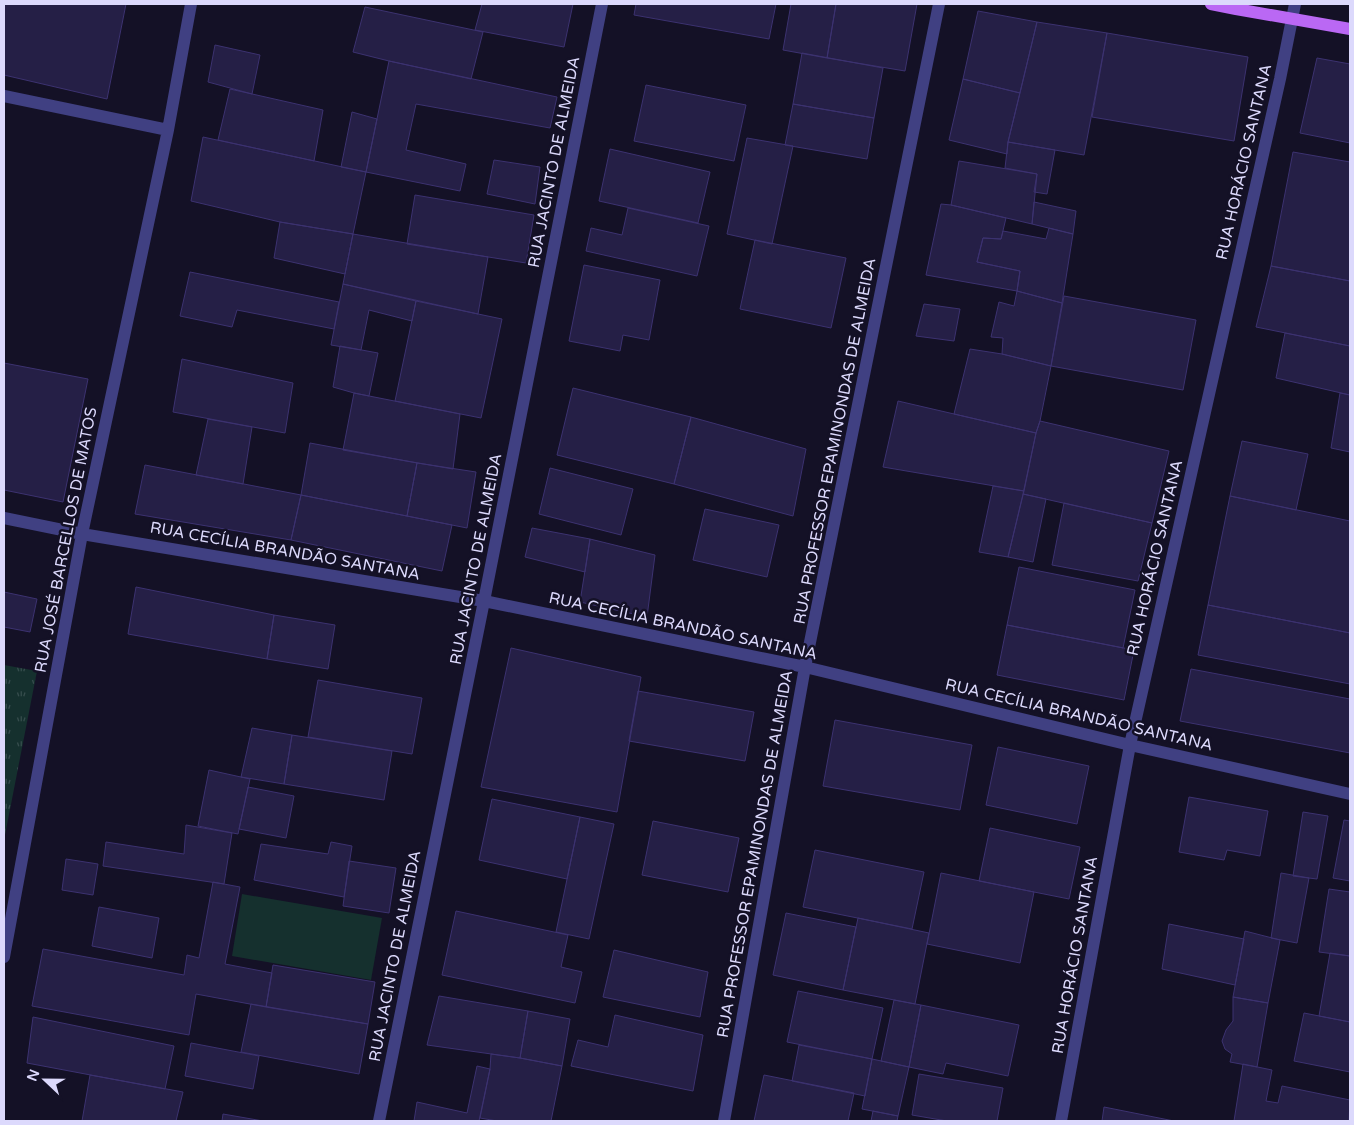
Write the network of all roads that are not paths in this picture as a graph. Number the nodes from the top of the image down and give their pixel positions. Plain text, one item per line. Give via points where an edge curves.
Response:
1 (192, 4) edge
2 (602, 4) edge
3 (939, 4) edge
4 (1211, 4) edge
5 (1295, 4) edge
6 (1292, 19) junction
7 (1350, 29) edge
8 (4, 96) edge
9 (168, 130) junction
10 (4, 518) edge
11 (82, 534) junction
12 (484, 601) junction
13 (806, 667) junction
14 (1130, 745) junction
15 (1350, 794) edge
16 (4, 957) edge
17 (379, 1121) edge
18 (724, 1121) edge
19 (1061, 1121) edge

1 - 9 street, RUA JOSÉ BARCELLOS DE MATOS
2 - 12 street, RUA JACINTO DE ALMEIDA
3 - 13 street, RUA PROFESSOR EPAMINONDAS DE ALMEIDA
4 - 6 main road
5 - 6 street, RUA HORÁCIO SANTANA
6 - 7 main road
6 - 14 street, RUA HORÁCIO SANTANA
8 - 9 street
9 - 11 street, RUA JOSÉ BARCELLOS DE MATOS
10 - 11 street, RUA CECÍLIA BRANDÃO SANTANA
11 - 12 street, RUA CECÍLIA BRANDÃO SANTANA
11 - 16 street, RUA JOSÉ BARCELLOS DE MATOS
12 - 13 street, RUA CECÍLIA BRANDÃO SANTANA
12 - 17 street, RUA JACINTO DE ALMEIDA
13 - 14 street, RUA CECÍLIA BRANDÃO SANTANA
13 - 18 street, RUA PROFESSOR EPAMINONDAS DE ALMEIDA
14 - 15 street, RUA CECÍLIA BRANDÃO SANTANA
14 - 19 street, RUA HORÁCIO SANTANA

